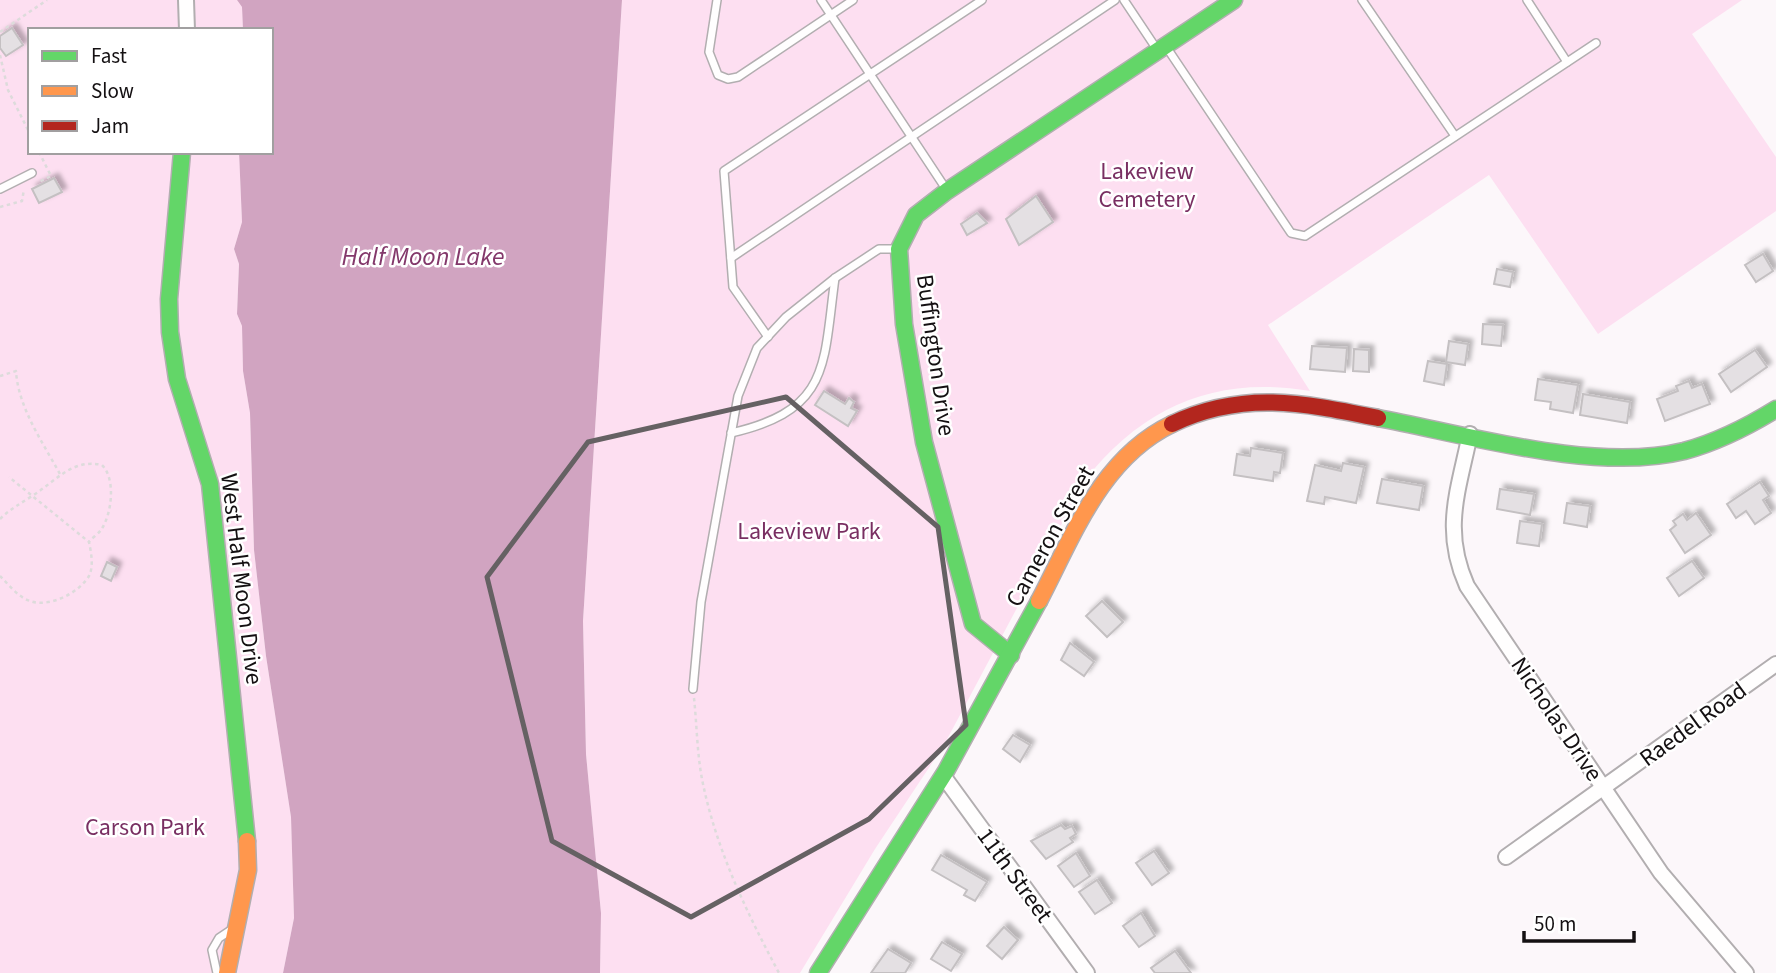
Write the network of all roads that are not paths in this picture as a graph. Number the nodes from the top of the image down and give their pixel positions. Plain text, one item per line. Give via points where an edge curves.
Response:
1 (186, 0) edge
2 (718, 0) edge
3 (821, 0) edge
4 (853, 0) edge
5 (982, 0) edge
6 (1115, 0) edge
7 (1124, 0) edge
8 (1234, 0) edge
9 (1362, 0) edge
10 (1527, 0) edge
11 (830, 15) junction
12 (187, 28) edge
13 (1596, 43) dead end
14 (1162, 49) junction
15 (1567, 62) junction
16 (870, 75) junction
17 (1455, 136) junction
18 (911, 137) junction
19 (182, 154) edge
20 (32, 173) dead end
21 (0, 190) edge
22 (947, 191) junction
23 (899, 249) junction
24 (731, 258) junction
25 (835, 278) junction
26 (768, 337) junction
27 (1776, 409) edge
28 (731, 433) junction
29 (1470, 434) junction
30 (1011, 655) junction
31 (1776, 664) edge
32 (693, 689) road end
33 (944, 777) junction
34 (1603, 788) junction
35 (1506, 857) dead end
36 (238, 926) junction
37 (217, 973) edge
38 (227, 973) edge
39 (818, 973) edge
40 (1087, 973) edge
41 (1746, 973) edge

1 - 12 street
2 - 11 lane via 709,51 718,75 728,79 738,77
3 - 11 lane
4 - 11 lane
5 - 16 lane
6 - 18 lane
7 - 14 lane
8 - 14 street, Buffington Drive
9 - 17 lane
10 - 15 lane
11 - 16 lane
13 - 15 lane
14 - 17 lane via 1297,236 1313,234
14 - 22 street, Buffington Drive
15 - 17 lane
16 - 18 lane
16 - 24 lane via 723,171
18 - 22 lane
18 - 24 lane
19 - 36 street, West Half Moon Drive via 170,332 177,379 210,484 241,749 248,870
20 - 21 lane
22 - 23 street, Buffington Drive via 916,215
23 - 25 lane via 879,249
23 - 30 street, Buffington Drive via 904,324 924,442 972,624
24 - 26 lane via 733,287
25 - 26 lane
25 - 28 lane via 819,379 795,408 760,426
26 - 28 lane via 757,348 738,396
27 - 29 street, Cameron Street via 1709,445 1658,458 1580,456
28 - 32 lane via 701,601
29 - 30 street, Cameron Street via 1269,400 1210,407 1182,417 1126,455 1107,478
29 - 34 street, Nicholas Drive via 1451,536 1457,563 1467,586
30 - 33 street, Cameron Street
31 - 34 street, Raedel Road
33 - 39 street, Cameron Street
33 - 40 street, 11th Street
34 - 35 street, Raedel Road
34 - 41 street, Nicholas Drive via 1683,901
36 - 37 lane via 212,950
36 - 38 street, West Half Moon Drive

